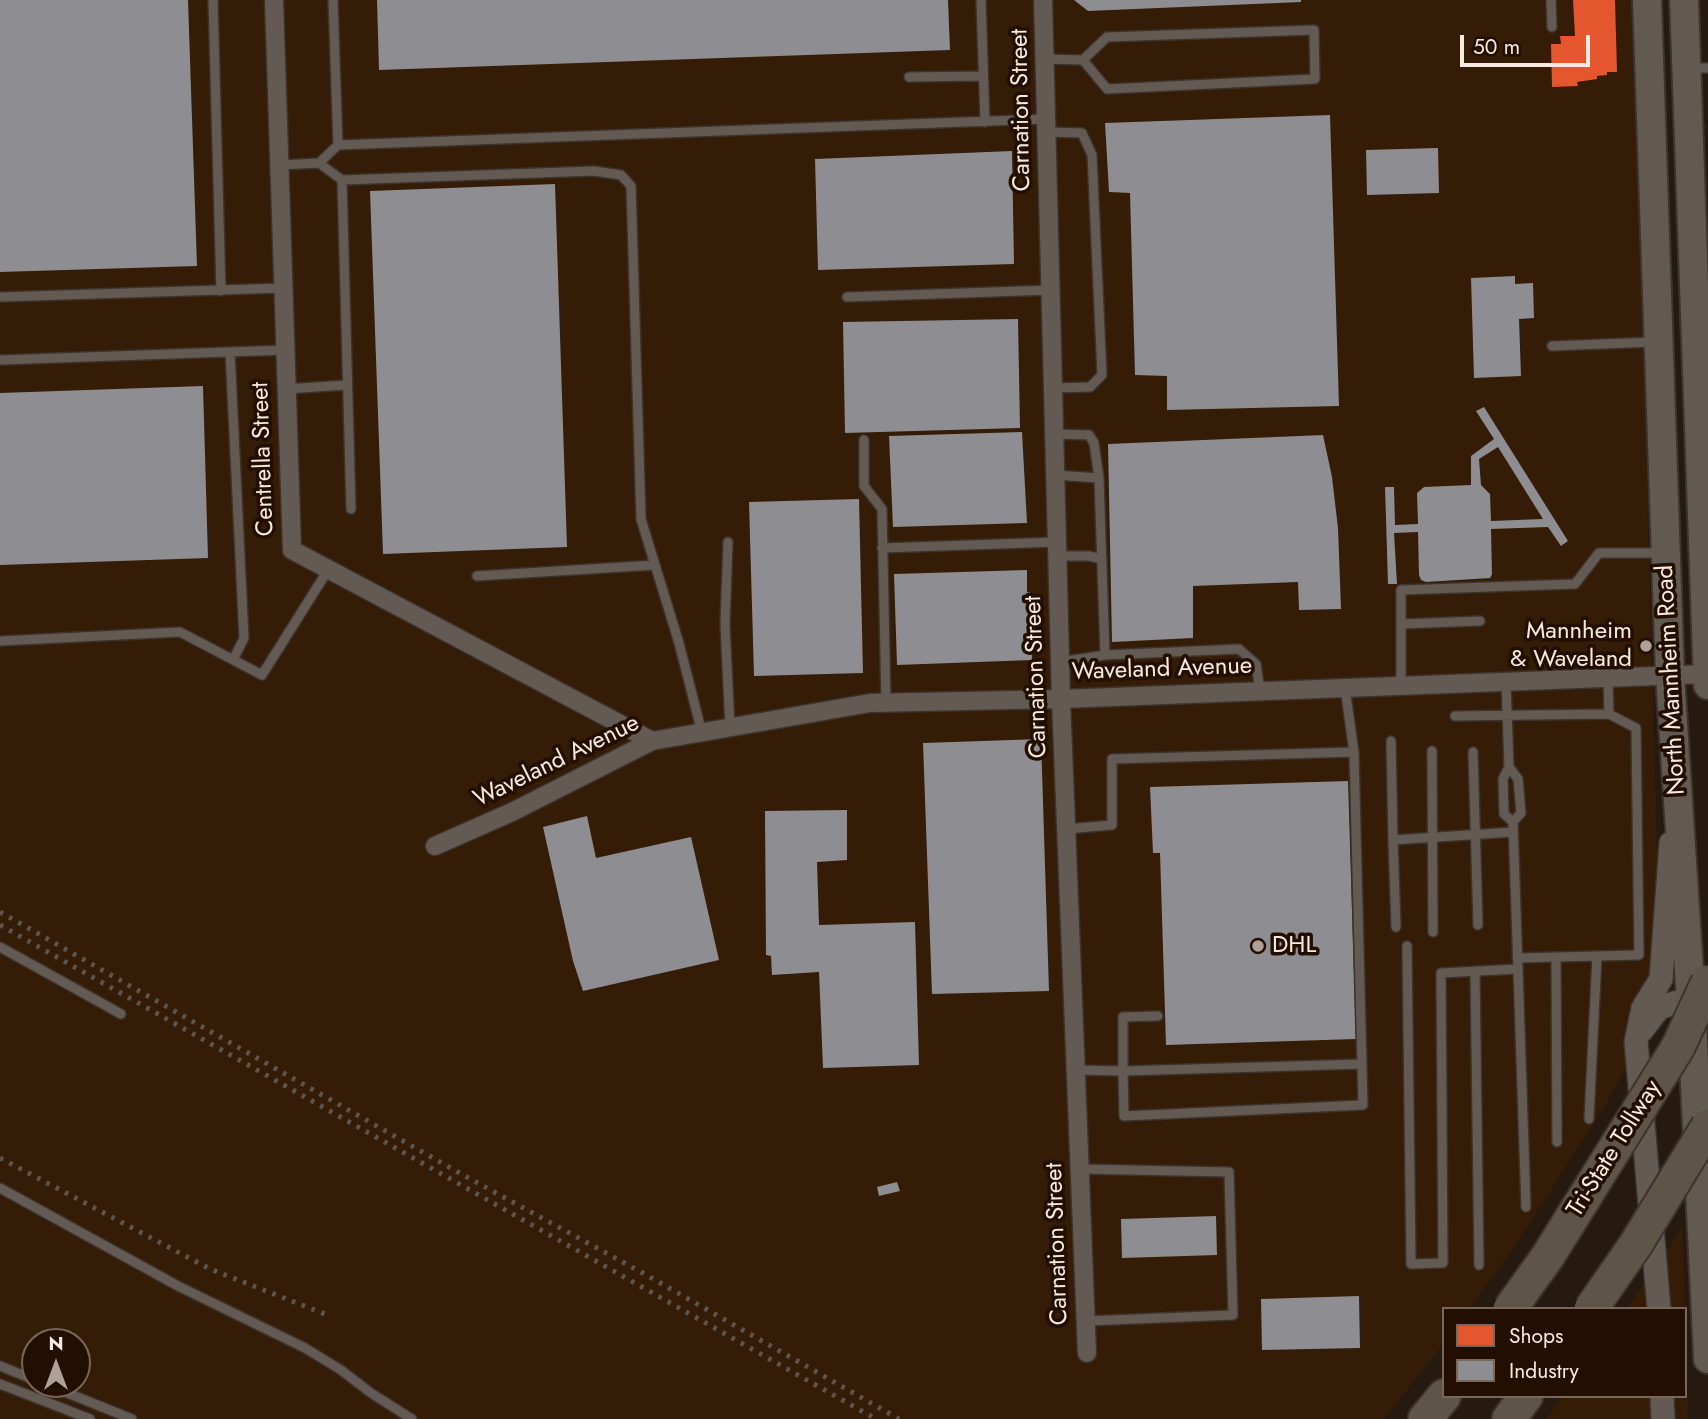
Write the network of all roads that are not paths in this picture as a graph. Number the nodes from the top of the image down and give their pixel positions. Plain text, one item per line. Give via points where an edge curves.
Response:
1 (213, 0) edge
2 (274, 0) edge
3 (333, 0) edge
4 (981, 0) edge
5 (1043, 0) edge
6 (1551, 0) edge
7 (1647, 0) edge
8 (1684, 0) edge
9 (1552, 27) dead end
10 (1045, 59) junction
11 (1083, 60) junction
12 (1697, 68) edge
13 (984, 76) junction
14 (909, 78) dead end
15 (985, 122) junction
16 (1047, 125) junction
17 (338, 145) junction
18 (319, 163) junction
19 (280, 165) junction
20 (342, 180) junction
21 (283, 288) junction
22 (1051, 290) junction
23 (221, 291) junction
24 (0, 297) edge
25 (847, 298) dead end
26 (1659, 342) junction
27 (1552, 346) dead end
28 (285, 351) junction
29 (230, 352) junction
30 (0, 360) edge
31 (346, 385) junction
32 (1053, 388) junction
33 (286, 389) junction
34 (1054, 434) junction
35 (864, 440) dead end
36 (1055, 475) junction
37 (1099, 478) junction
38 (351, 509) dead end
39 (728, 542) dead end
40 (882, 548) junction
41 (1057, 549) junction
42 (1666, 553) junction
43 (1102, 559) junction
44 (655, 565) junction
45 (328, 570) junction
46 (477, 576) dead end
47 (1480, 621) dead end
48 (1401, 624) junction
49 (0, 642) edge
50 (1105, 655) junction
51 (233, 660) junction
52 (1060, 662) junction
53 (1707, 674) edge
54 (1670, 676) junction
55 (1608, 678) junction
56 (1506, 682) junction
57 (1708, 685) edge
58 (1401, 686) junction
59 (1345, 688) junction
60 (1261, 691) junction
61 (1061, 699) junction
62 (886, 703) junction
63 (1609, 713) junction
64 (1507, 715) junction
65 (1455, 716) dead end
66 (730, 729) junction
67 (702, 733) junction
68 (652, 741) junction
69 (1391, 741) dead end
70 (1432, 751) dead end
71 (1354, 752) junction
72 (1473, 752) dead end
73 (1509, 767) junction
74 (1676, 770) junction
75 (1513, 827) junction
76 (1066, 829) junction
77 (1476, 835) junction
78 (1433, 837) junction
79 (1393, 840) junction
80 (435, 846) dead end
81 (1478, 925) dead end
82 (1396, 927) dead end
83 (1433, 932) dead end
84 (1407, 946) dead end
85 (0, 947) edge
86 (1597, 956) junction
87 (1556, 957) junction
88 (1517, 958) junction
89 (1518, 969) junction
90 (1475, 971) junction
91 (1700, 992) edge
92 (121, 1014) dead end
93 (1158, 1016) dead end
94 (1636, 1042) junction
95 (1362, 1064) junction
96 (1076, 1070) junction
97 (1123, 1071) junction
98 (1589, 1119) dead end
99 (1708, 1126) edge
100 (1557, 1142) dead end
101 (1080, 1169) junction
102 (0, 1188) edge
103 (1526, 1207) dead end
104 (1479, 1265) dead end
105 (1511, 1307) edge
106 (1592, 1307) edge
107 (1659, 1307) edge
108 (1086, 1321) junction
109 (1087, 1353) dead end
110 (1708, 1359) edge
111 (0, 1366) edge
112 (21, 1374) edge
113 (0, 1384) edge
114 (80, 1398) edge
115 (1442, 1398) edge
116 (1525, 1398) edge
117 (1662, 1398) edge
118 (90, 1419) edge
119 (132, 1419) edge
120 (412, 1419) edge
121 (1425, 1419) edge
122 (1509, 1419) edge
123 (1663, 1419) edge

1 - 23 lane
2 - 19 street, Centrella Street
3 - 17 lane
4 - 13 lane
5 - 10 street, Carnation Street
6 - 9 lane
7 - 26 main road, North Mannheim Road
8 - 12 main road, North Mannheim Road
10 - 11 lane
10 - 16 street, Carnation Street
11 - 11 lane via 1107,89 1315,79 1314,30 1107,37
12 - 53 main road, North Mannheim Road via 1694,167
13 - 14 lane
13 - 15 lane
15 - 16 lane
15 - 17 lane
16 - 22 street, Carnation Street
16 - 32 lane via 1082,133 1091,155 1102,374 1090,387
17 - 18 lane
18 - 19 lane
18 - 20 lane
19 - 21 street, Centrella Street
20 - 31 lane
20 - 44 lane via 594,171 621,175 631,186 641,519
21 - 23 lane
21 - 28 street, Centrella Street
22 - 25 lane
22 - 32 street, Carnation Street
23 - 24 lane
26 - 27 lane
26 - 42 main road, North Mannheim Road
28 - 29 lane
28 - 33 street, Centrella Street
29 - 30 lane
29 - 51 lane via 244,638
31 - 33 lane
31 - 38 lane
32 - 34 street, Carnation Street
33 - 45 street, Centrella Street via 292,550
34 - 36 street, Carnation Street
34 - 37 lane via 1089,435
35 - 40 lane via 864,486 881,509
36 - 37 lane
36 - 41 street, Carnation Street
37 - 43 lane
39 - 66 lane via 725,624
40 - 41 lane
40 - 62 lane
41 - 43 lane
41 - 52 street, Carnation Street
42 - 48 lane via 1599,553 1575,584 1401,590
42 - 54 main road, North Mannheim Road
43 - 50 lane
44 - 46 lane
44 - 67 lane
45 - 51 lane via 262,675
45 - 68 street, Centrella Street
47 - 48 lane
48 - 58 lane
49 - 51 lane via 180,632
50 - 52 lane
50 - 60 lane via 1239,649 1256,664
52 - 61 street, Carnation Street
53 - 54 street, Waveland Avenue
53 - 57 main road, North Mannheim Road
54 - 55 street, Waveland Avenue
54 - 74 main road, North Mannheim Road
55 - 56 street, Waveland Avenue
55 - 63 lane
56 - 58 street, Waveland Avenue
56 - 64 lane
58 - 59 street, Waveland Avenue
59 - 60 street, Waveland Avenue
59 - 71 lane
60 - 61 street, Waveland Avenue
61 - 62 street, Waveland Avenue
61 - 76 street, Carnation Street
62 - 66 street, Waveland Avenue
63 - 64 lane
63 - 86 lane via 1636,728 1639,955
64 - 65 lane
64 - 73 lane
66 - 67 street, Waveland Avenue
67 - 68 street, Waveland Avenue
68 - 80 street, Waveland Avenue
69 - 79 lane
70 - 78 lane
71 - 76 lane via 1112,759 1112,825
71 - 95 lane
72 - 77 lane
73 - 75 lane via 1503,779 1504,814
73 - 75 lane via 1518,779 1521,813
74 - 91 main road, North Mannheim Road
74 - 94 street via 1661,979 1643,1008
75 - 77 lane
75 - 88 lane
76 - 96 street, Carnation Street
77 - 78 lane
77 - 81 lane
78 - 79 lane
78 - 83 lane
79 - 82 lane
84 - 90 lane via 1411,1264 1443,1263 1441,973
85 - 92 lane
86 - 87 lane
86 - 98 lane
87 - 88 lane
87 - 100 lane
88 - 89 lane
89 - 90 lane
89 - 103 lane
90 - 104 lane
91 - 94 street via 1659,1008
91 - 105 highway, Tri-State Tollway, bridge via 1671,1058
91 - 110 main road, North Mannheim Road
93 - 97 lane via 1123,1017
94 - 107 street
95 - 97 lane
95 - 97 lane via 1363,1105 1124,1116
96 - 97 lane
96 - 101 street, Carnation Street
99 - 106 highway, bridge
101 - 108 street, Carnation Street
101 - 108 lane via 1229,1171 1233,1315
102 - 120 lane via 178,1286 304,1348
108 - 109 street, Carnation Street
111 - 112 lane
113 - 118 lane
114 - 119 lane
115 - 121 highway
116 - 122 highway
117 - 123 street

